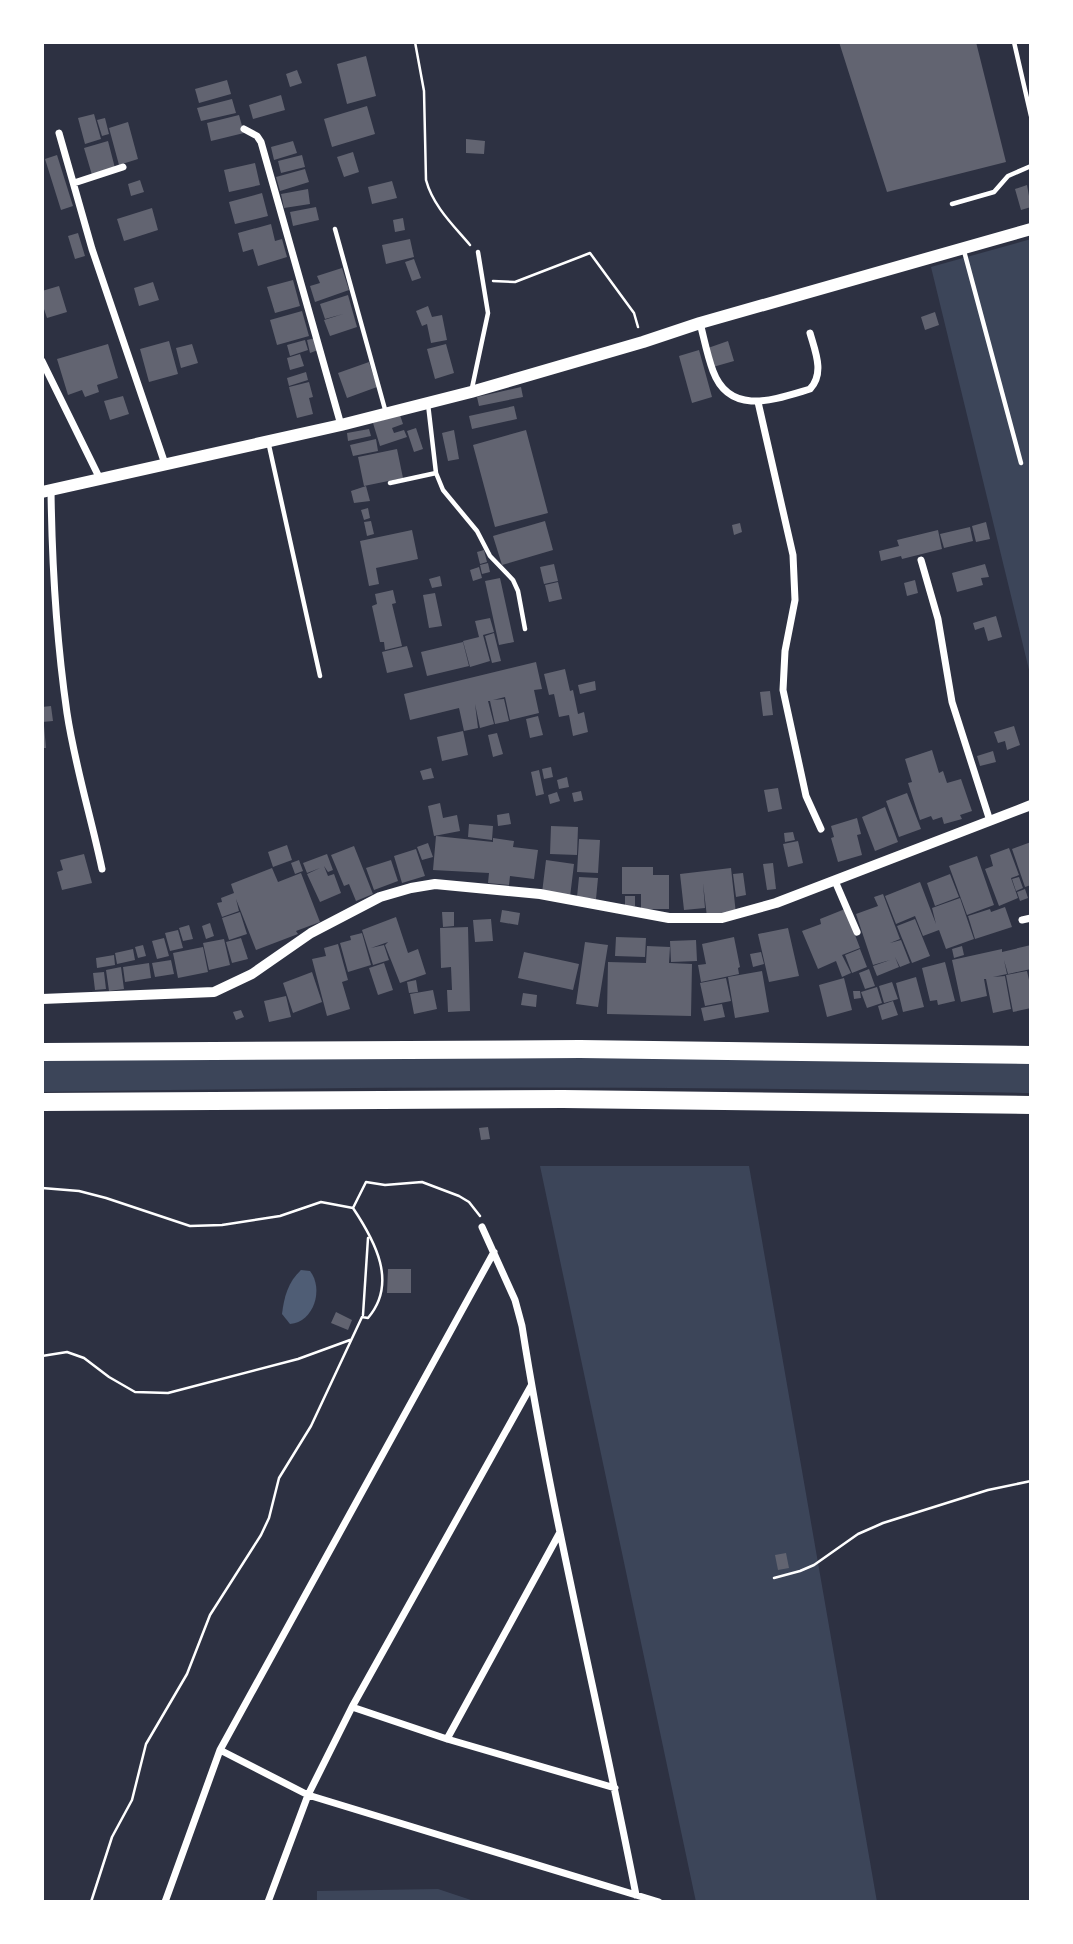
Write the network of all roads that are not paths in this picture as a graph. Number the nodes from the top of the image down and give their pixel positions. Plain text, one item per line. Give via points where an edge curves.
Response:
1 (1014, 42) edge
2 (1031, 116) edge
3 (244, 129) dead end
4 (59, 133) dead end
5 (1031, 166) edge
6 (123, 167) dead end
7 (74, 183) junction
8 (952, 204) dead end
9 (335, 229) dead end
10 (1031, 229) edge
11 (962, 247) junction
12 (478, 252) road end
13 (700, 323) junction
14 (810, 332) dead end
15 (42, 361) edge
16 (471, 392) junction
17 (758, 402) junction
18 (428, 403) junction
19 (386, 414) junction
20 (341, 425) junction
21 (268, 440) junction
22 (1021, 463) dead end
23 (165, 464) junction
24 (436, 473) junction
25 (100, 479) junction
26 (390, 483) dead end
27 (47, 491) edge
28 (921, 560) dead end
29 (525, 629) dead end
30 (320, 676) dead end
31 (1031, 805) edge
32 (990, 821) junction
33 (821, 829) dead end
34 (102, 869) dead end
35 (835, 881) junction
36 (1031, 918) edge
37 (1022, 919) dead end
38 (857, 932) dead end
39 (42, 999) edge
40 (42, 1052) edge
41 (1031, 1055) edge
42 (42, 1102) edge
43 (1031, 1105) edge
44 (482, 1227) road end
45 (494, 1252) junction
46 (531, 1385) junction
47 (559, 1534) junction
48 (352, 1707) junction
49 (447, 1739) junction
50 (220, 1750) junction
51 (615, 1788) junction
52 (308, 1795) junction
53 (636, 1895) junction
54 (165, 1902) edge
55 (268, 1902) edge
56 (659, 1902) edge

1 - 2 lane
3 - 20 street via 261,142
4 - 7 street
5 - 8 lane via 1008,176 994,192
6 - 7 street
7 - 23 street
9 - 19 lane
10 - 11 main road
11 - 13 main road
11 - 22 lane
12 - 16 lane via 488,313
13 - 16 main road
13 - 17 street via 718,380 740,399
14 - 17 street via 818,362 815,384
15 - 25 street
16 - 18 main road
17 - 33 street via 793,555 795,600 783,690 806,796
18 - 19 main road
18 - 24 lane
19 - 20 main road
20 - 21 main road
21 - 23 main road
21 - 30 lane
23 - 25 main road
24 - 26 lane
24 - 29 lane via 490,556 513,580
25 - 27 main road
27 - 34 street via 53,595 69,725
28 - 32 street via 938,618 952,702
31 - 32 street
32 - 35 street
35 - 38 street
35 - 39 street via 722,918 669,918 502,890 450,885 411,888 380,897 337,919 252,974 214,992
36 - 37 street
40 - 41 highway via 580,1049
42 - 43 highway via 564,1099
44 - 45 street
45 - 46 street via 515,1300
45 - 50 street
46 - 47 street
46 - 48 street
47 - 49 street
47 - 51 street
48 - 49 street
48 - 52 street
49 - 51 street
50 - 52 street
50 - 54 street
51 - 53 street
52 - 53 street
52 - 55 street
53 - 56 street

